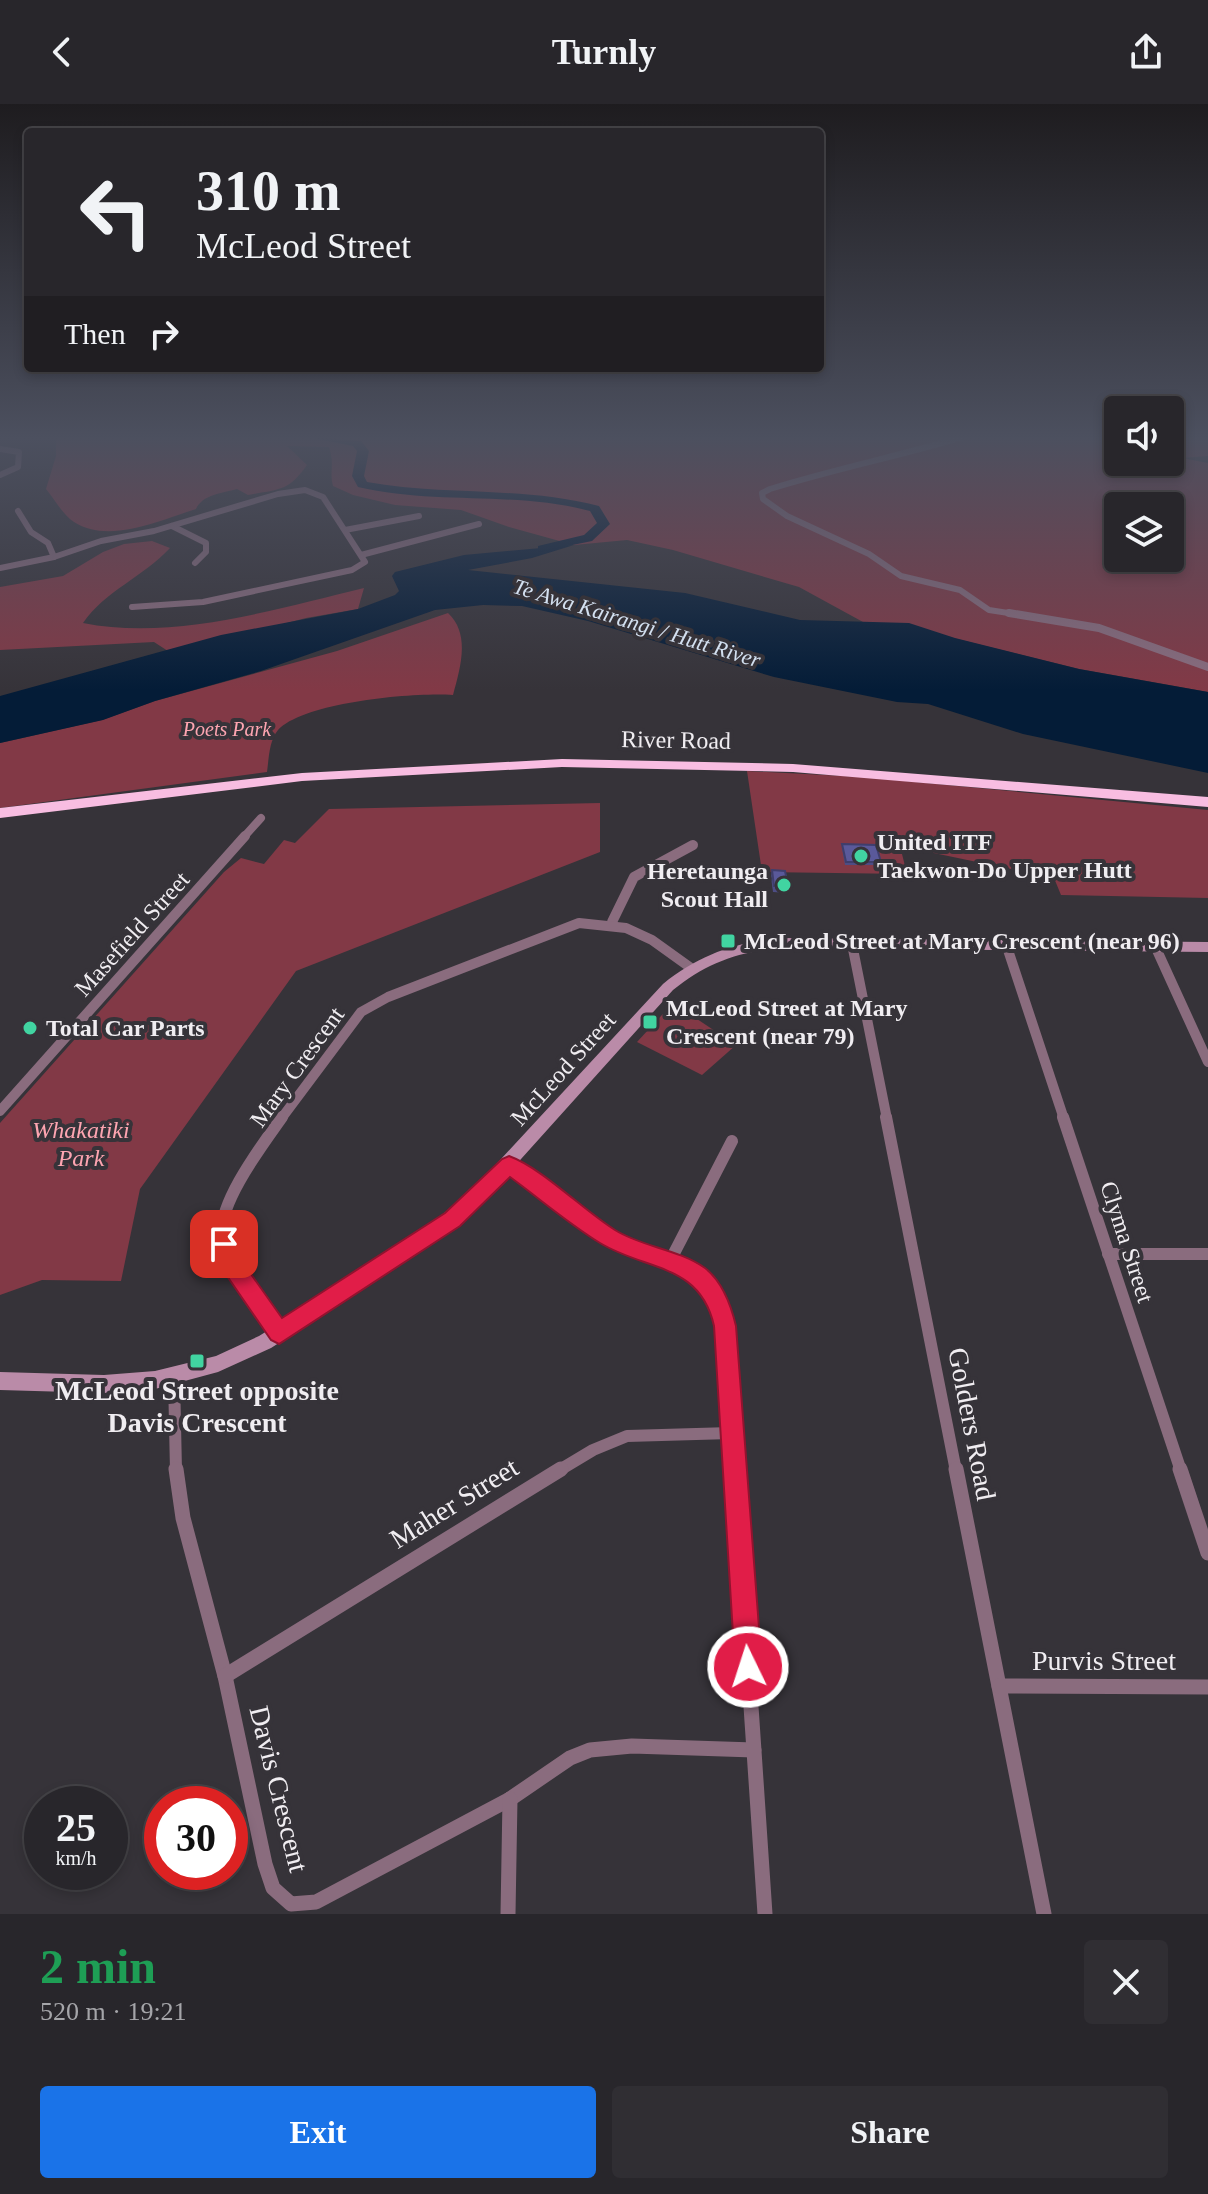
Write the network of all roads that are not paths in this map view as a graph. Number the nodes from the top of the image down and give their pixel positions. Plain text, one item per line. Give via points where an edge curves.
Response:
1 (24, 521) edge
2 (186, 521) edge
3 (339, 521) edge
4 (390, 521) edge
5 (799, 521) edge
6 (479, 524) dead end
7 (172, 526) junction
8 (345, 530) junction
9 (361, 555) junction
10 (54, 557) junction
11 (195, 563) dead end
12 (0, 568) edge
13 (132, 607) dead end
14 (1208, 667) edge
15 (143, 795) junction
16 (1208, 802) edge
17 (0, 814) edge
18 (261, 818) dead end
19 (0, 822) edge
20 (693, 845) dead end
21 (612, 922) junction
22 (852, 944) junction
23 (1006, 944) junction
24 (1155, 946) junction
25 (1208, 947) edge
26 (691, 968) junction
27 (1208, 1062) edge
28 (0, 1111) edge
29 (732, 1141) dead end
30 (509, 1165) junction
31 (1108, 1254) junction
32 (1208, 1254) edge
33 (670, 1261) junction
34 (279, 1333) junction
35 (174, 1377) junction
36 (0, 1381) edge
37 (731, 1433) junction
38 (1208, 1553) edge
39 (225, 1676) junction
40 (999, 1686) junction
41 (1208, 1687) edge
42 (754, 1750) junction
43 (510, 1799) junction
44 (508, 1914) edge
45 (765, 1914) edge
46 (1044, 1914) edge

1 - 10 street via 48,543
2 - 7 street
3 - 8 street
4 - 8 street
5 - 14 street via 869,554 901,576 960,590 989,610 1099,628
6 - 9 street
7 - 10 street
7 - 11 street via 206,543 206,552
8 - 9 street
9 - 13 street via 364,565 352,570 203,602
10 - 12 street
15 - 16 highway, River Road via 381,771 604,763 850,772
15 - 17 highway, River Road
15 - 19 highway, River Road
18 - 28 street, Masefield Street
20 - 21 street via 639,870 623,890
21 - 26 street, Mary Crescent via 643,934
21 - 34 street, Mary Crescent via 557,929 388,997 354,1018 239,1183 224,1215 226,1254
22 - 23 street, McLeod Street
22 - 26 street, McLeod Street via 755,945 717,954
22 - 40 street, Golders Road
23 - 24 street, McLeod Street
23 - 31 street, Clyma Street
24 - 25 street, McLeod Street
24 - 27 street
26 - 30 street, McLeod Street via 668,987
29 - 33 street
30 - 33 street via 609,1238
30 - 34 street, McLeod Street via 453,1220
31 - 32 street
31 - 38 street, Clyma Street
33 - 37 street via 698,1276 721,1309
34 - 35 street, McLeod Street via 218,1364
35 - 36 street, McLeod Street via 104,1384
35 - 39 street, Davis Crescent via 175,1463 183,1518
37 - 39 street, Maher Street via 641,1434 593,1450
37 - 42 street
39 - 43 street, Davis Crescent via 265,1864 273,1888 291,1904 316,1902
40 - 41 street, Purvis Street
40 - 46 street, Golders Road
42 - 43 street, Davis Crescent via 590,1750
42 - 45 street
43 - 44 street

